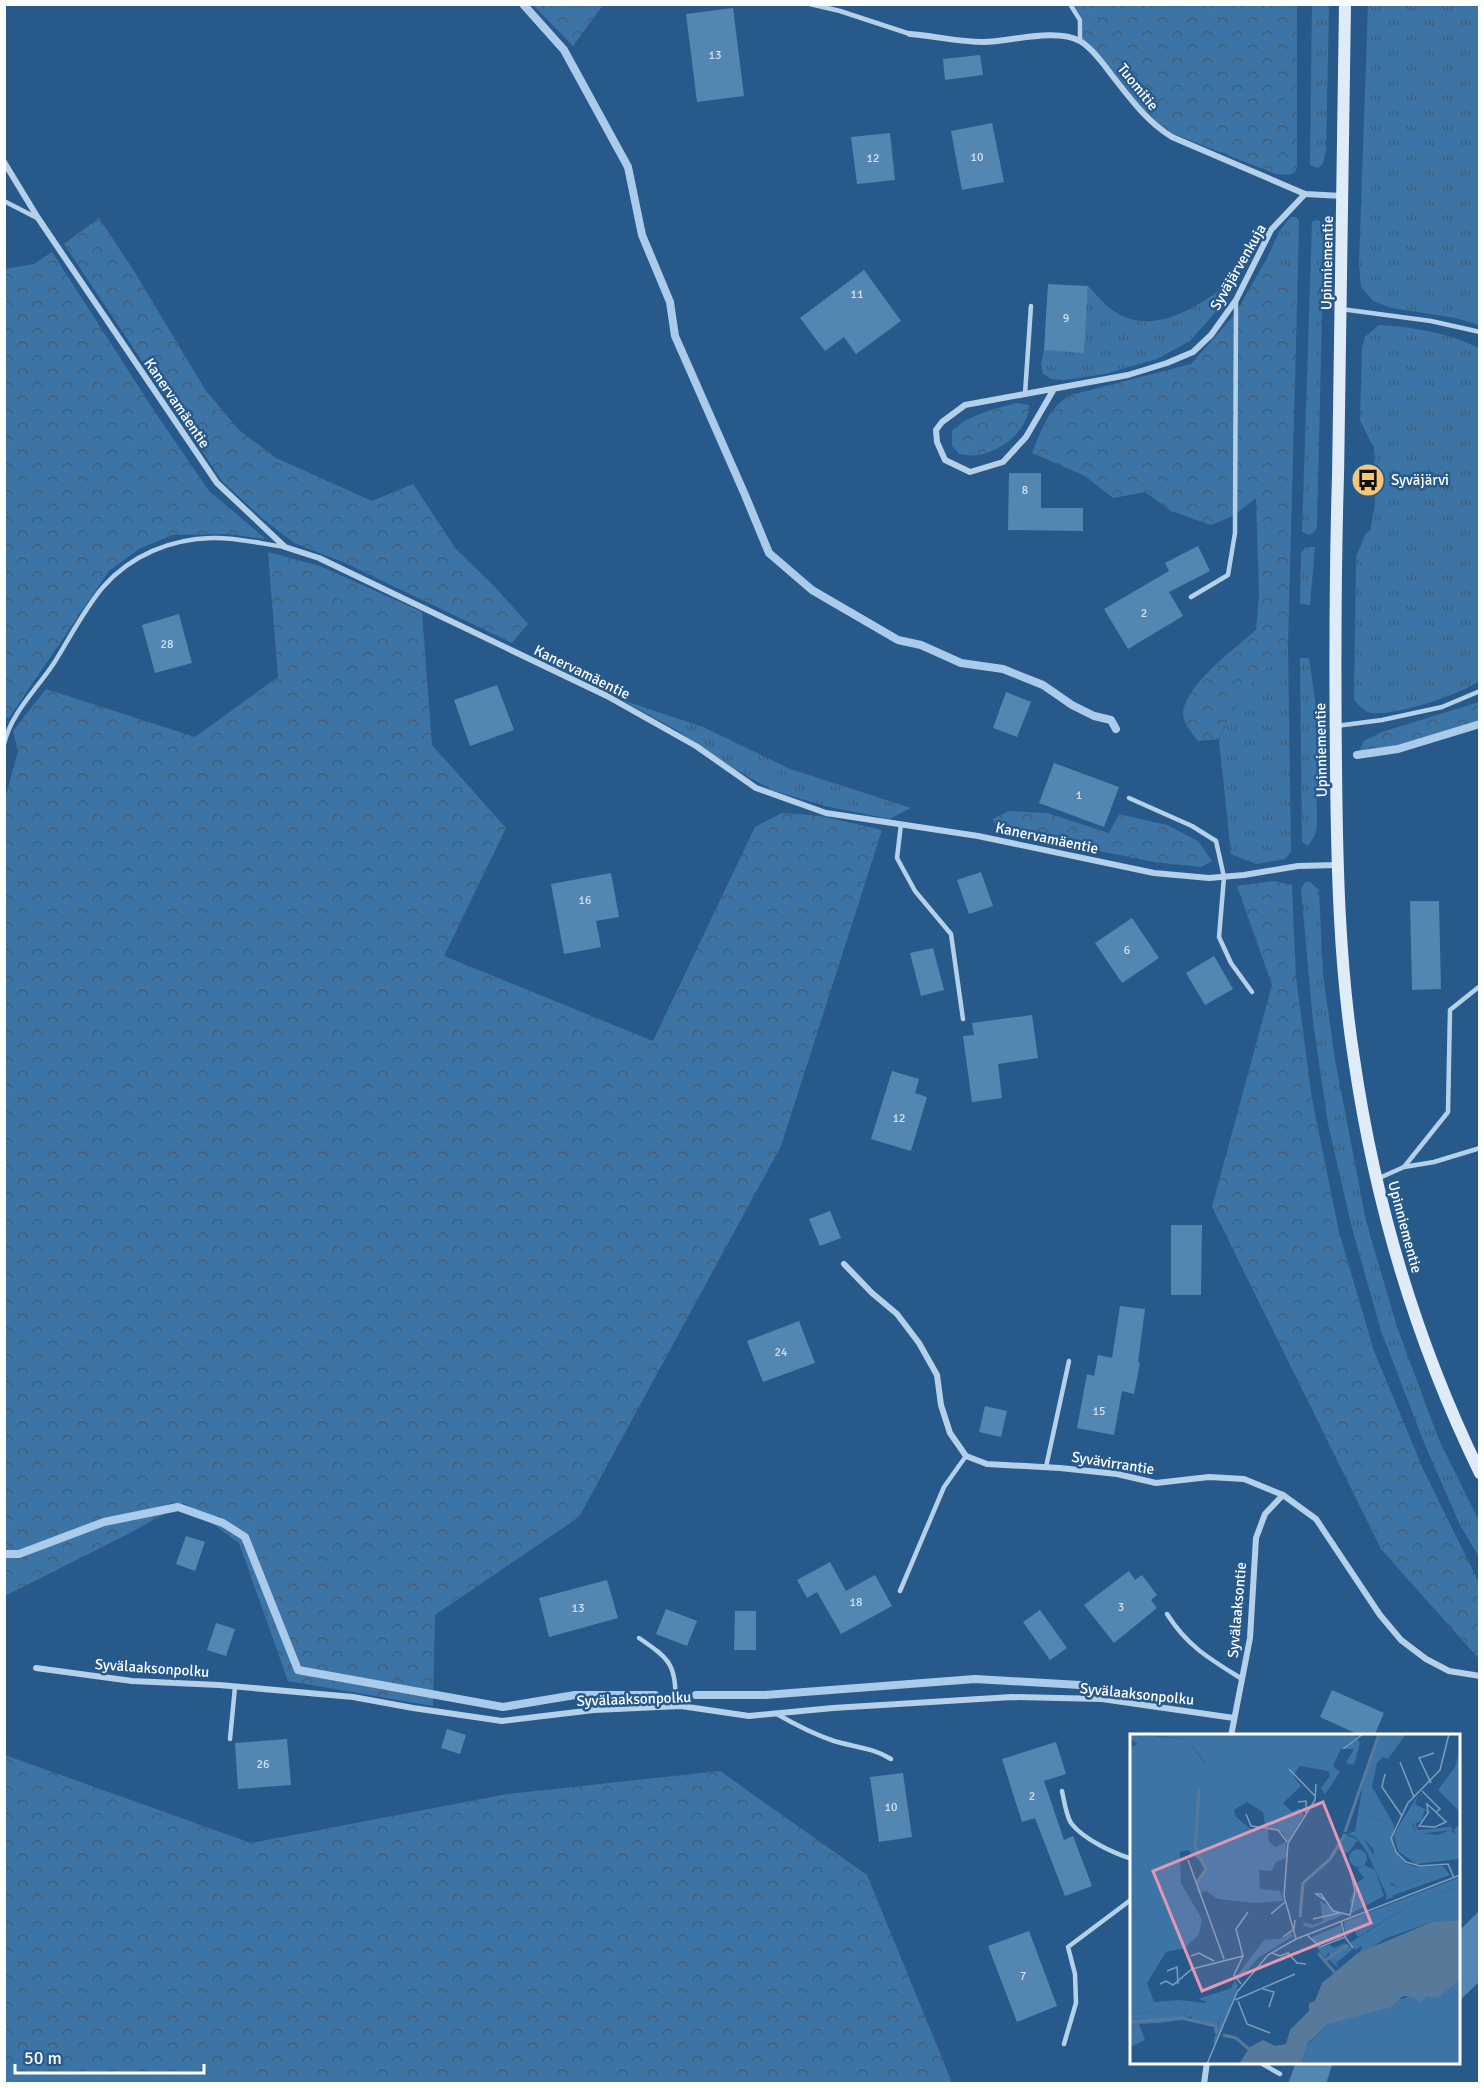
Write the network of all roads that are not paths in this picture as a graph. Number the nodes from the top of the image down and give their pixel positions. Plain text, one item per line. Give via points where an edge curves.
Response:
1 (810, 4) edge
2 (1070, 4) edge
3 (1345, 4) edge
4 (910, 34) joint
5 (1080, 41) junction
6 (4, 162) edge
7 (1305, 194) junction
8 (1343, 196) junction
9 (4, 201) edge
10 (38, 218) junction
11 (1236, 300) junction
12 (1031, 306) dead end
13 (1341, 309) junction
14 (1479, 332) edge
15 (1054, 389) junction
16 (1025, 394) junction
17 (285, 547) junction
18 (1191, 597) dead end
19 (1479, 691) edge
20 (1336, 726) junction
21 (4, 744) edge
22 (1129, 798) dead end
23 (901, 824) junction
24 (1337, 866) junction
25 (1224, 877) junction
26 (1479, 986) edge
27 (1252, 992) dead end
28 (963, 1018) dead end
29 (1479, 1148) edge
30 (1404, 1167) junction
31 (1377, 1179) junction
32 (844, 1264) dead end
33 (1069, 1361) dead end
34 (966, 1456) junction
35 (1046, 1467) junction
36 (1479, 1473) edge
37 (1282, 1495) junction
38 (900, 1591) dead end
39 (1167, 1614) dead end
40 (639, 1638) dead end
41 (36, 1668) dead end
42 (1479, 1676) edge
43 (1242, 1679) junction
44 (235, 1687) junction
45 (675, 1706) junction
46 (774, 1713) junction
47 (1234, 1718) junction
48 (1231, 1734) edge
49 (230, 1739) dead end
50 (891, 1759) dead end
51 (1062, 1791) dead end
52 (1130, 1859) edge
53 (1130, 1900) edge
54 (1064, 2044) dead end
55 (1207, 2064) edge
56 (1262, 2064) edge
57 (1280, 2074) dead end
58 (1204, 2084) edge

1 - 4 lane
2 - 5 lane via 1080,20
3 - 8 main road, Upinniementie
4 - 5 street via 981,42 1056,34
5 - 7 street, Tuomitie via 1156,127
6 - 10 street, Kanervamäentie
7 - 8 street, Tuomitie
7 - 11 street, Syväjärvenkuja via 1271,230
8 - 13 main road, Upinniementie
9 - 10 lane
10 - 17 street, Kanervamäentie via 217,483
11 - 15 street, Syväjärvenkuja via 1193,352 1128,375
11 - 18 lane via 1235,533 1228,575
12 - 16 lane
13 - 14 lane
13 - 20 main road, Upinniementie
15 - 16 street, Syväjärvenkuja
15 - 16 street, Syväjärvenkuja via 1026,437 1003,462 970,472 945,460 936,430 942,422 965,405
17 - 21 lane via 215,538 182,540 128,564 103,587 7,731
17 - 23 street, Kanervamäentie via 319,558 607,696 696,746 756,788 826,813
19 - 20 lane via 1442,707
20 - 24 main road, Upinniementie
22 - 25 lane via 1216,841
23 - 25 street, Kanervamäentie via 1154,873
23 - 28 lane via 897,858 915,891 951,934
24 - 25 street, Kanervamäentie via 1298,866
24 - 31 main road, Upinniementie via 1353,1058
25 - 27 lane via 1219,937 1231,963
26 - 30 lane via 1450,1010 1448,1112
29 - 30 lane
30 - 31 lane
31 - 36 main road, Upinniementie via 1424,1344
32 - 34 street via 897,1314 919,1343 937,1375 950,1433
33 - 35 lane
34 - 35 street, Syvävirrantie via 987,1464
34 - 38 lane via 944,1486
35 - 37 street, Syvävirrantie via 1117,1474 1156,1483 1209,1477 1244,1479
37 - 42 street, Syvävirrantie via 1316,1519 1401,1640 1449,1671
37 - 43 street, Syvälaaksontie via 1265,1514 1256,1538 1250,1638
39 - 43 lane via 1179,1633 1203,1655
40 - 45 lane via 669,1661 675,1678
41 - 44 street, Syvälaaksonpolku via 132,1682
43 - 47 street, Syvälaaksontie
44 - 45 street, Syvälaaksonpolku via 353,1697 502,1721 594,1710
44 - 49 lane
45 - 46 street, Syvälaaksonpolku via 749,1716
46 - 47 street, Syvälaaksonpolku via 1012,1697 1102,1699
46 - 50 lane via 802,1729
47 - 48 street, Syvälaaksontie
51 - 52 lane via 1070,1822 1091,1841
53 - 54 lane via 1068,1947 1075,1974 1076,2003
55 - 58 street
56 - 57 lane

